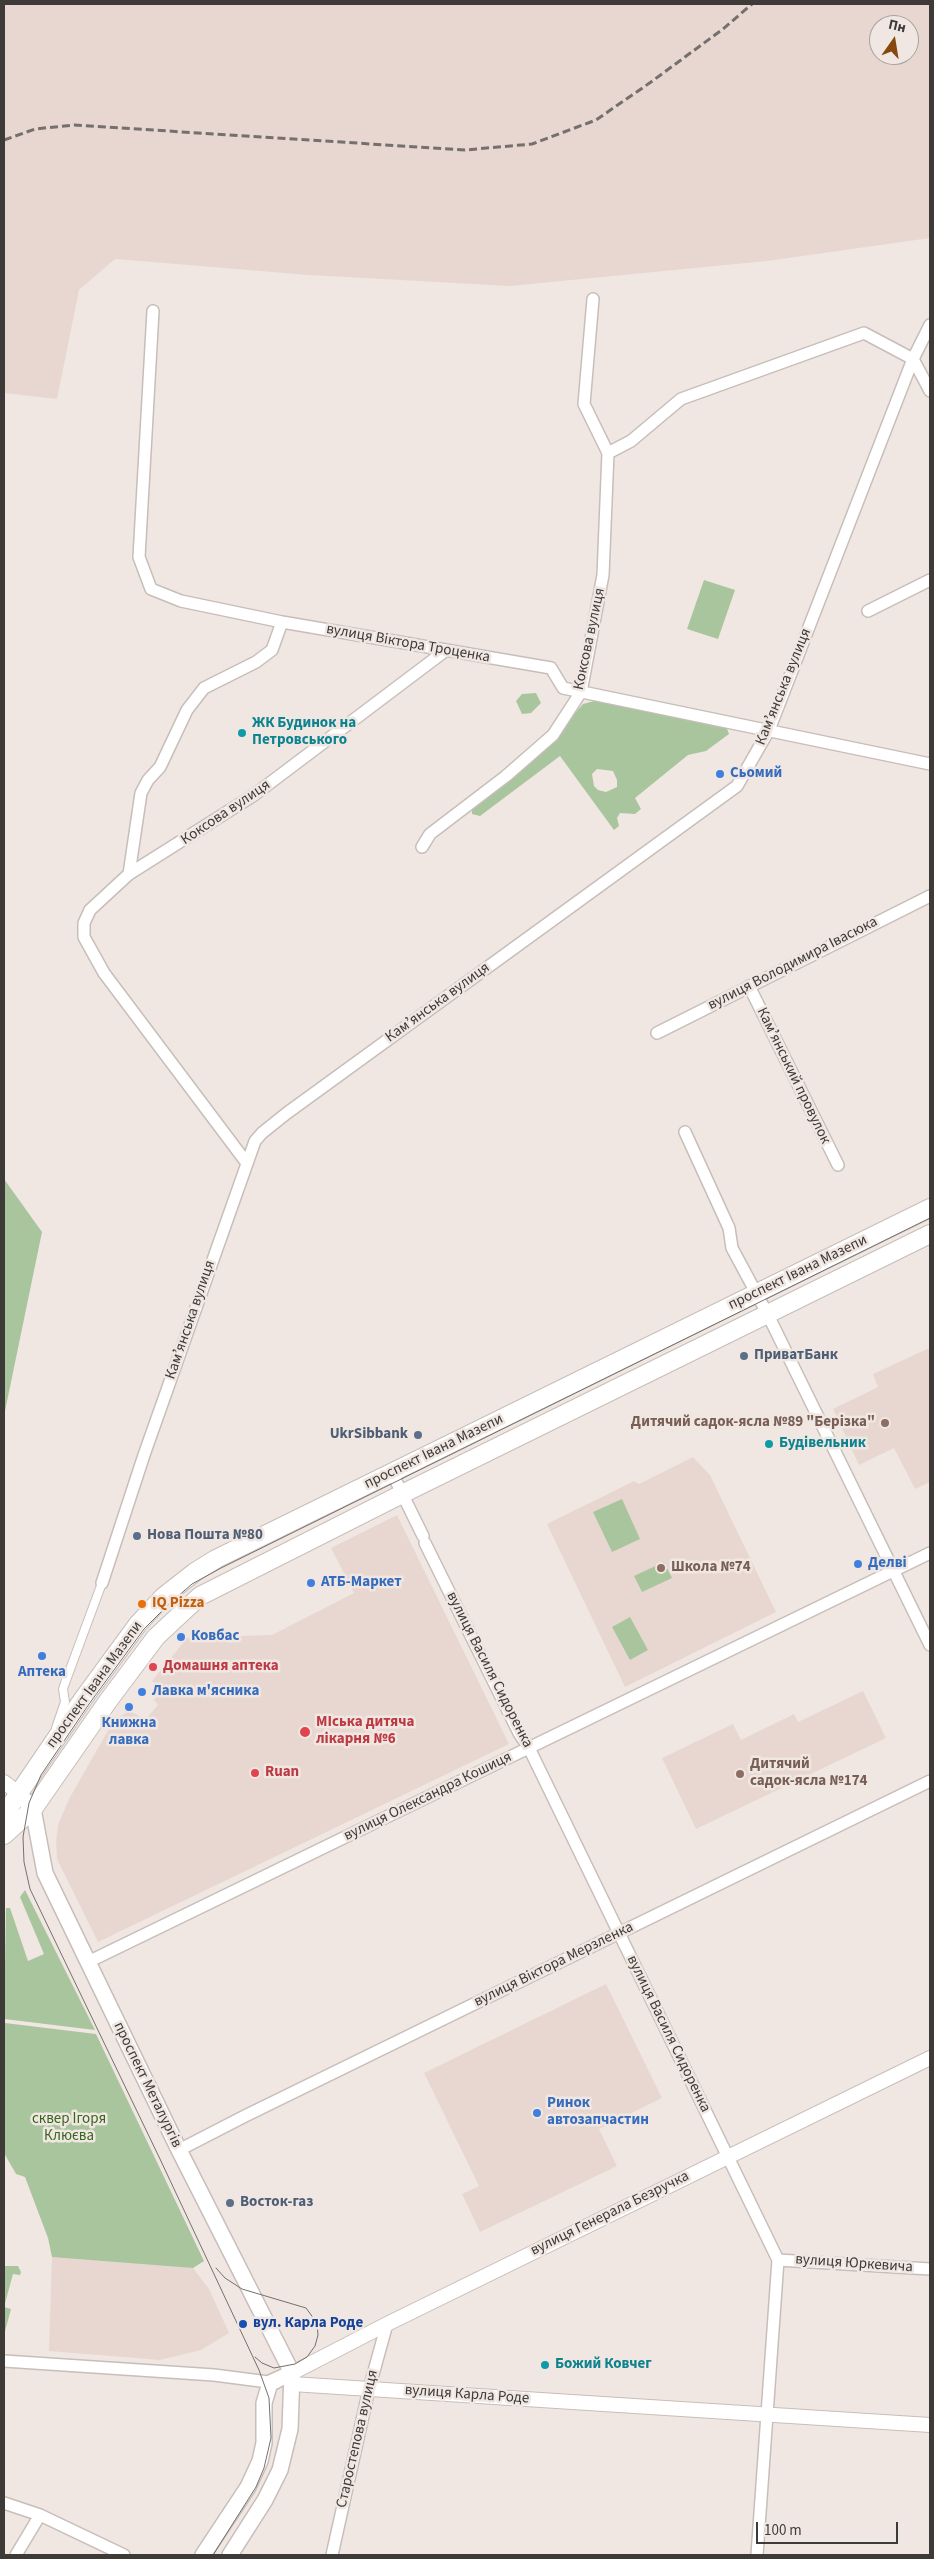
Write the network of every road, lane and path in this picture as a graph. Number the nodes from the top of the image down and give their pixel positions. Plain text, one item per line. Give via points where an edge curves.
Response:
1 (594, 299) dead end
2 (153, 311) dead end
3 (930, 326) edge
4 (913, 359) junction
5 (930, 391) edge
6 (608, 453) junction
7 (930, 580) edge
8 (868, 611) dead end
9 (282, 622) junction
10 (445, 651) junction
11 (581, 692) junction
12 (769, 730) junction
13 (930, 764) edge
14 (422, 847) dead end
15 (129, 874) junction
16 (930, 896) edge
17 (749, 986) junction
18 (657, 1033) dead end
19 (685, 1132) dead end
20 (246, 1162) junction
21 (838, 1166) dead end
22 (930, 1208) edge
23 (930, 1234) edge
24 (757, 1294) junction
25 (768, 1315) junction
26 (392, 1473) junction
27 (402, 1494) junction
28 (930, 1552) edge
29 (893, 1572) junction
30 (102, 1584) joint
31 (930, 1645) edge
32 (50, 1746) junction
33 (529, 1748) junction
34 (930, 1781) edge
35 (4, 1782) edge
36 (18, 1793) junction
37 (33, 1808) junction
38 (4, 1815) edge
39 (4, 1834) edge
40 (618, 1933) junction
41 (88, 1962) junction
42 (930, 2058) edge
43 (179, 2150) junction
44 (729, 2156) junction
45 (778, 2260) junction
46 (930, 2269) edge
47 (386, 2324) junction
48 (4, 2361) edge
49 (292, 2379) junction
50 (270, 2383) junction
51 (369, 2389) junction
52 (767, 2414) junction
53 (930, 2425) edge
54 (4, 2502) edge
55 (40, 2515) junction
56 (16, 2555) edge
57 (124, 2555) edge
58 (203, 2555) edge
59 (230, 2555) edge
60 (332, 2555) edge
61 (757, 2555) edge

1 - 6 street, Коксова вулиця via 584,404
2 - 9 street, вулиця Віктора Троценка via 139,557 151,589 181,601
3 - 4 street, Камʼянська вулиця
4 - 5 street
4 - 6 street via 864,333 681,399 631,441
4 - 12 street, Камʼянська вулиця
6 - 11 street, Коксова вулиця via 603,575
7 - 8 street
9 - 10 street, вулиця Віктора Троценка
9 - 15 street via 272,650 256,662 204,688 187,710 160,767 141,793
10 - 11 street, вулиця Віктора Троценка via 551,668 563,688
10 - 15 street, Коксова вулиця via 254,795
11 - 12 street, вулиця Віктора Троценка
11 - 14 street, Коксова вулиця via 553,735 430,834
12 - 13 street, вулиця Віктора Троценка
12 - 20 street, Камʼянська вулиця via 737,786 281,1118 254,1141
15 - 20 street, Коксова вулиця via 90,910 84,923 84,937 104,973
16 - 17 street, вулиця Володимира Івасюка
17 - 18 street, вулиця Володимира Івасюка
17 - 21 street, Камʼянський провулок
19 - 24 street via 729,1228 732,1248
20 - 30 street, Камʼянська вулиця
22 - 24 highway, проспект Івана Мазепи
23 - 25 highway, проспект Івана Мазепи
24 - 25 street
24 - 26 highway, проспект Івана Мазепи
25 - 27 highway, проспект Івана Мазепи
25 - 29 street
26 - 27 street, вулиця Василя Сидоренка
26 - 32 highway, проспект Івана Мазепи via 216,1559 176,1586 138,1624
27 - 33 street, вулиця Василя Сидоренка
27 - 37 highway, проспект Івана Мазепи via 200,1596 156,1637
28 - 29 street, вулиця Олександра Кошиця
29 - 31 street
29 - 33 street, вулиця Олександра Кошиця
30 - 32 street, Камʼянська вулиця via 65,1682 64,1702
32 - 36 highway, проспект Івана Мазепи
33 - 40 street, вулиця Василя Сидоренка
33 - 41 street, вулиця Олександра Кошиця
34 - 40 street, вулиця Віктора Мерзленка
35 - 36 street
36 - 37 main road
36 - 38 highway, проспект Івана Мазепи
37 - 39 highway, проспект Івана Мазепи
37 - 41 main road, проспект Металургів via 45,1873
40 - 43 street, вулиця Віктора Мерзленка
40 - 44 street, вулиця Василя Сидоренка
41 - 43 main road, проспект Металургів
42 - 44 street, вулиця Генерала Безручка
43 - 49 main road, проспект Металургів
44 - 45 street, вулиця Василя Сидоренка
44 - 47 street, вулиця Генерала Безручка
45 - 46 street, вулиця Юркевича
45 - 52 street, вулиця Василя Сидоренка
47 - 49 street, вулиця Генерала Безручка
47 - 51 street, Старостепова вулиця
48 - 50 street via 214,2375
49 - 50 main road
49 - 51 street, вулиця Карла Роде
49 - 59 main road, проспект Металургів via 290,2428 280,2470
50 - 58 main road via 264,2403 264,2443 260,2461 248,2487
51 - 52 street, вулиця Карла Роде
51 - 60 street, Старостепова вулиця
52 - 53 street, вулиця Карла Роде
52 - 61 street, вулиця Василя Сидоренка
54 - 55 street
55 - 56 street
55 - 57 street

